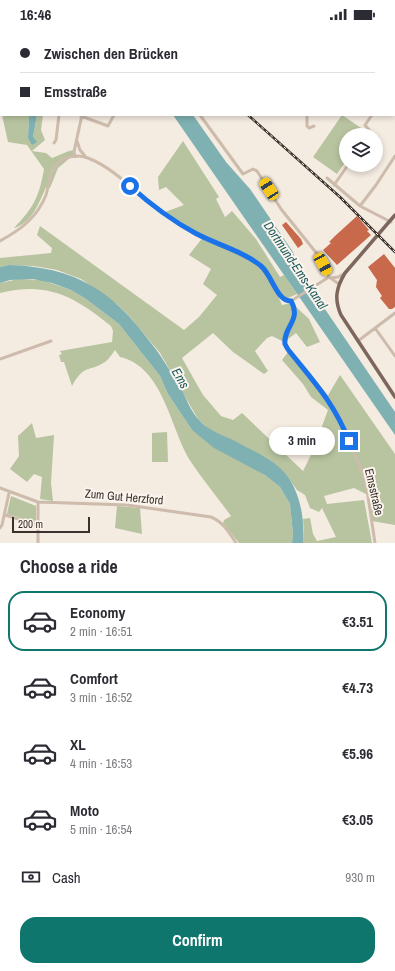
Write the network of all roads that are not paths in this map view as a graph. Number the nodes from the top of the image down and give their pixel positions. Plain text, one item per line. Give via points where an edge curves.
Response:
1 (59, 116) edge
2 (81, 116) edge
3 (113, 116) edge
4 (201, 116) edge
5 (307, 116) edge
6 (371, 116) edge
7 (314, 126) dead end
8 (367, 128) edge
9 (76, 138) junction
10 (54, 143) dead end
11 (73, 156) junction
12 (395, 156) edge
13 (87, 157) junction
14 (343, 172) edge
15 (327, 178) dead end
16 (334, 185) junction
17 (360, 206) junction
18 (395, 215) edge
19 (391, 222) junction
20 (0, 241) edge
21 (345, 273) junction
22 (330, 277) junction
23 (339, 284) junction
24 (292, 300) junction
25 (395, 313) edge
26 (375, 328) junction
27 (51, 341) dead end
28 (358, 341) junction
29 (395, 356) edge
30 (0, 359) edge
31 (395, 396) edge
32 (0, 488) edge
33 (9, 493) junction
34 (38, 502) junction
35 (5, 515) junction
36 (38, 525) junction
37 (0, 528) edge
38 (38, 543) edge
39 (236, 543) edge
40 (375, 543) edge

1 - 10 street
2 - 3 street via 108,126
2 - 9 street
4 - 22 street via 243,174 253,169 257,171 281,209 318,255
5 - 7 street via 307,126
6 - 8 street via 365,126
9 - 11 street
9 - 13 street via 80,150
11 - 13 street
11 - 20 street via 57,164 53,170 46,195 32,218 22,228
12 - 17 street
13 - 24 street via 113,173 167,216 195,233 260,264 270,276 282,299
14 - 16 street
15 - 16 street
16 - 17 street
17 - 19 street
18 - 19 main road
19 - 21 main road
21 - 22 street via 338,277
21 - 23 main road
22 - 23 street
22 - 24 street
23 - 28 main road via 337,306
24 - 40 street, Emsstraße via 295,314 285,344 329,399 341,420 366,485
25 - 26 street
26 - 28 street
26 - 29 street
27 - 30 street
28 - 31 main road
32 - 33 street, Zum Gut Herzford
33 - 34 street, Zum Gut Herzford
33 - 35 street
34 - 36 street
34 - 39 street, Zum Gut Herzford via 134,506 210,517 218,520 226,528
35 - 36 street
35 - 37 street
36 - 38 street

